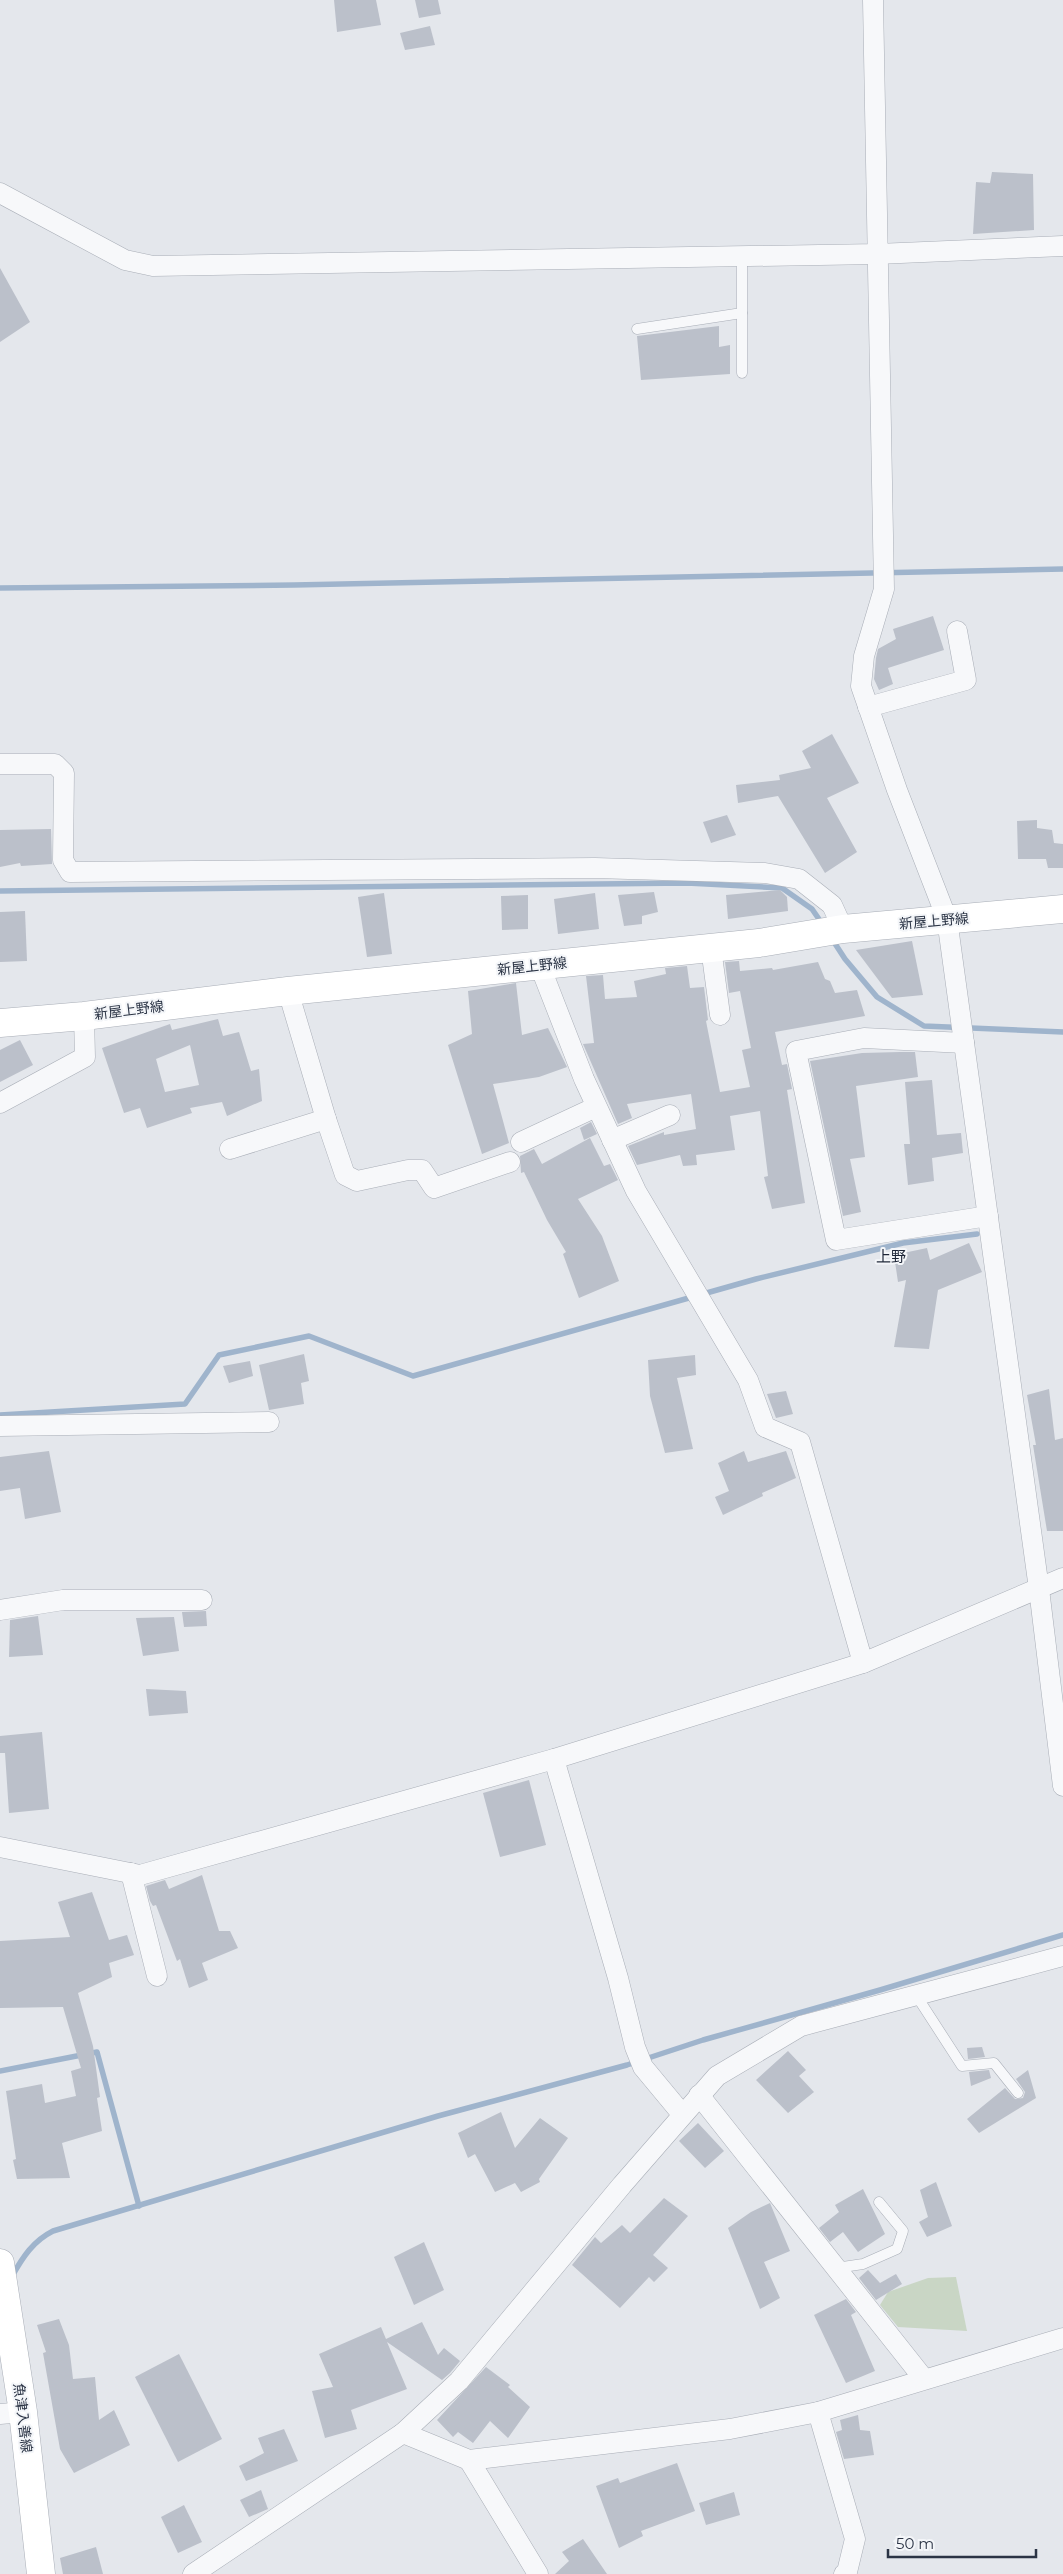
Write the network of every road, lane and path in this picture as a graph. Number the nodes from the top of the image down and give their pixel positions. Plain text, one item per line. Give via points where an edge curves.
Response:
1 (873, 0) edge
2 (0, 193) edge
3 (1063, 246) edge
4 (877, 254) junction
5 (742, 256) junction
6 (742, 313) junction
7 (637, 329) dead end
8 (742, 373) dead end
9 (957, 631) dead end
10 (868, 707) junction
11 (0, 764) edge
12 (1063, 909) edge
13 (947, 920) junction
14 (843, 929) junction
15 (711, 948) junction
16 (540, 966) junction
17 (288, 991) junction
18 (720, 1014) dead end
19 (84, 1016) junction
20 (0, 1024) edge
21 (964, 1043) junction
22 (0, 1103) edge
23 (596, 1107) junction
24 (670, 1116) dead end
25 (326, 1120) junction
26 (612, 1140) junction
27 (521, 1142) dead end
28 (230, 1149) dead end
29 (510, 1162) dead end
30 (988, 1216) junction
31 (269, 1422) dead end
32 (0, 1426) edge
33 (1063, 1578) edge
34 (1039, 1589) junction
35 (202, 1600) dead end
36 (0, 1610) edge
37 (864, 1663) junction
38 (554, 1759) junction
39 (1063, 1786) edge
40 (0, 1847) edge
41 (131, 1873) junction
42 (1063, 1956) edge
43 (157, 1976) dead end
44 (916, 1995) junction
45 (1018, 2093) dead end
46 (699, 2095) junction
47 (682, 2114) junction
48 (879, 2202) dead end
49 (836, 2268) junction
50 (1, 2271) edge
51 (1063, 2338) edge
52 (924, 2379) junction
53 (818, 2412) junction
54 (12, 2413) edge
55 (403, 2433) junction
56 (469, 2460) junction
57 (41, 2574) edge
58 (193, 2574) edge
59 (538, 2574) edge
60 (844, 2574) edge

1 - 4 street
2 - 5 street via 125,260 153,266
3 - 4 street
4 - 5 street
4 - 10 street via 884,589 864,656 861,686
5 - 6 lane
6 - 7 lane
6 - 8 lane
9 - 10 street via 966,680
10 - 13 street
11 - 14 street via 55,764 64,773 63,860 70,872 595,868 765,873 799,879 832,905
12 - 13 main road, 新屋上野線
13 - 14 main road, 新屋上野線
13 - 21 street
14 - 15 main road, 新屋上野線
15 - 16 main road, 新屋上野線
15 - 18 street
16 - 17 main road, 新屋上野線
16 - 23 street
17 - 19 main road, 新屋上野線
17 - 25 street
19 - 20 main road, 新屋上野線
19 - 22 street via 86,1058
21 - 30 street
21 - 30 street via 864,1038 796,1051 836,1240
23 - 26 street
23 - 27 street
24 - 26 street
25 - 28 street
25 - 29 street via 345,1175 357,1181 422,1170 434,1188
26 - 37 street via 636,1191 748,1380 765,1427 800,1442
30 - 34 street
31 - 32 street
33 - 34 street
34 - 37 street
34 - 39 street
35 - 36 street via 63,1600
37 - 38 street
38 - 41 street via 140,1875
38 - 47 street via 635,2047 643,2067
40 - 41 street
41 - 43 street
42 - 44 street
44 - 45 lane via 962,2066 994,2063
44 - 46 street via 801,2026 717,2076
46 - 47 street
46 - 49 street
47 - 55 street via 460,2381
48 - 49 lane via 903,2231 897,2249 863,2264
49 - 52 street
50 - 54 main road, 魚津入善線
51 - 52 street
52 - 53 street
53 - 56 street via 730,2430
53 - 60 street via 854,2539 848,2572
54 - 57 main road, 魚津入善線
55 - 56 street
55 - 58 street
56 - 59 street

